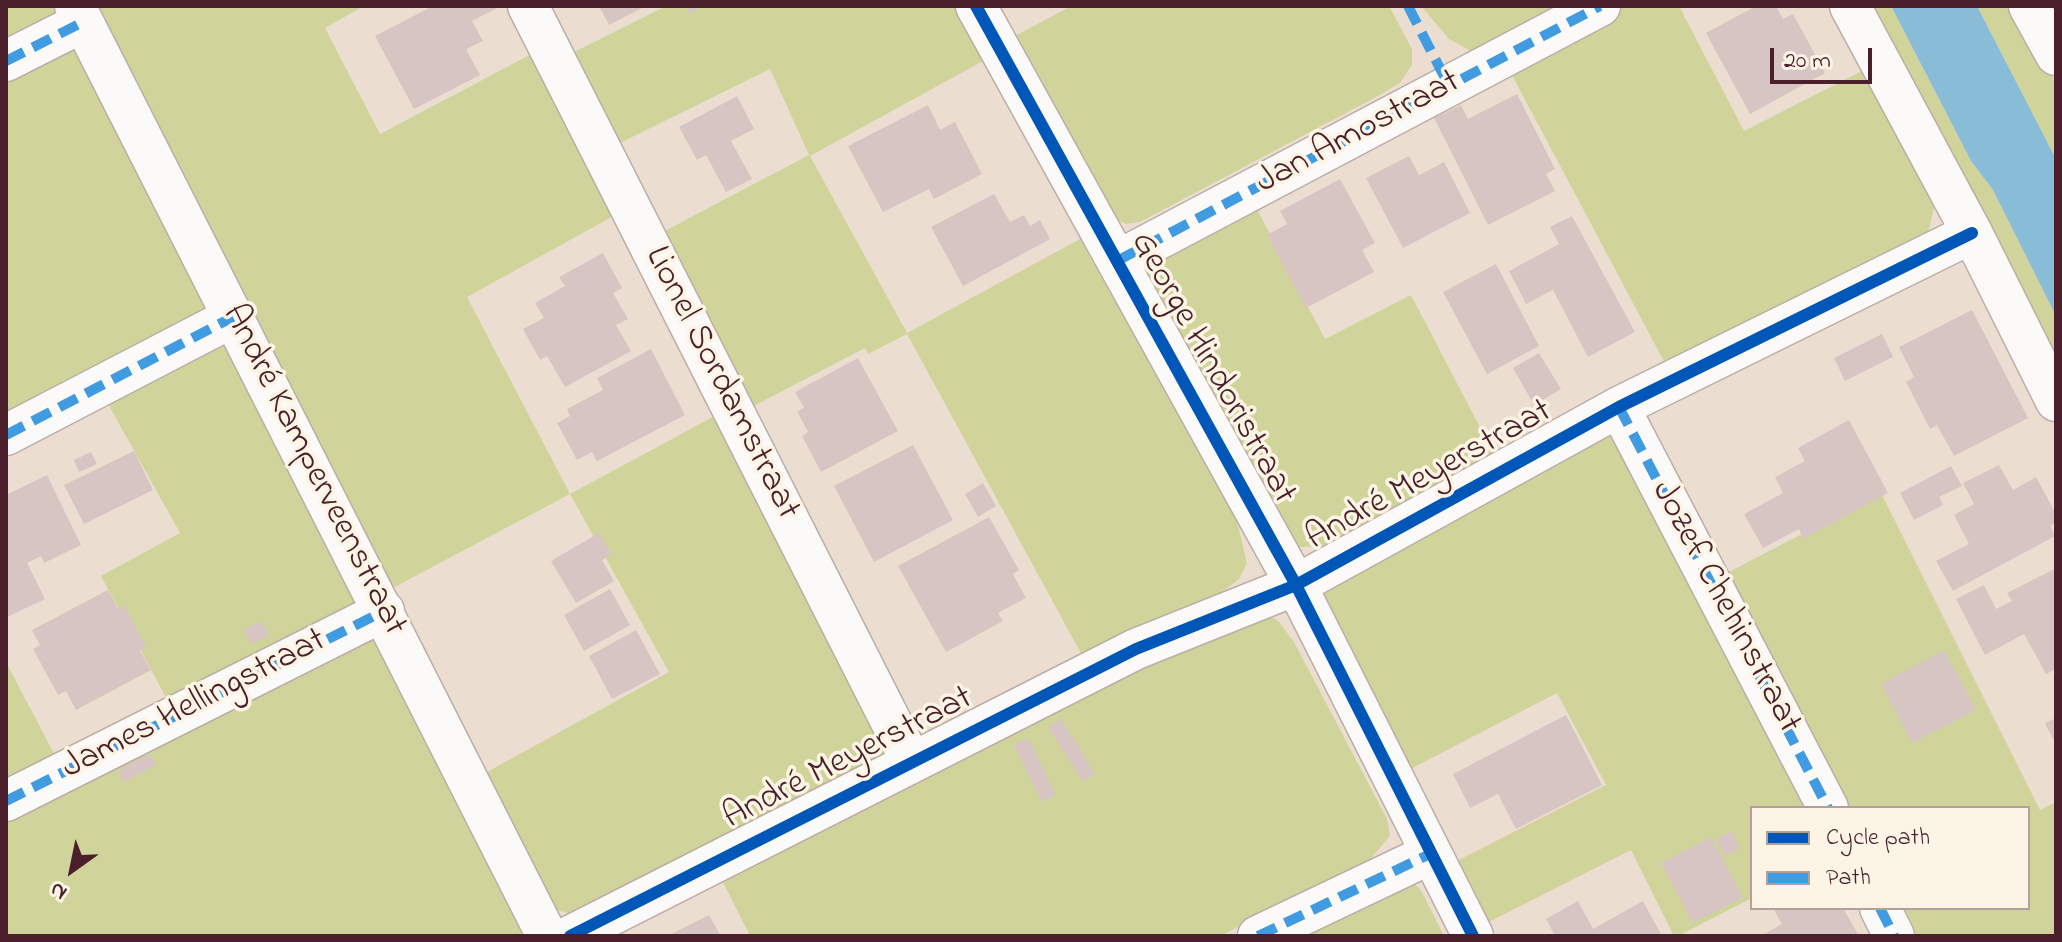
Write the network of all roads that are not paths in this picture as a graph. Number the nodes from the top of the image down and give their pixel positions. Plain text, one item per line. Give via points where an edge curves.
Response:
1 (528, 6) edge
2 (976, 6) edge
3 (1600, 6) edge
4 (1850, 6) edge
5 (2029, 6) edge
6 (79, 14) edge
7 (2056, 55) edge
8 (6, 61) edge
9 (1972, 233) junction
10 (1117, 261) junction
11 (233, 317) junction
12 (2056, 401) edge
13 (1619, 407) junction
14 (6, 435) edge
15 (1296, 585) junction
16 (384, 611) junction
17 (911, 761) junction
18 (6, 801) edge
19 (1827, 806) edge
20 (1430, 854) junction
21 (1881, 910) edge
22 (547, 936) edge
23 (570, 936) edge
24 (1258, 936) edge
25 (1473, 936) edge
26 (1894, 936) edge

1 - 17 street, Lionel Sordamstraat
2 - 10 street, George Hindoristraat
3 - 10 street, Jan Amostraat
4 - 9 street
5 - 7 street
6 - 8 street
6 - 11 street, André Kamperveenstraat
9 - 12 street
9 - 13 street, André Meyerstraat
10 - 15 street, George Hindoristraat
11 - 14 street
11 - 16 street, André Kamperveenstraat
13 - 15 street, André Meyerstraat
13 - 19 street, Jozef Chehinstraat
15 - 17 street, André Meyerstraat via 1136,649
15 - 20 street, George Hindoristraat
16 - 18 street, James Hellingstraat
16 - 22 street, André Kamperveenstraat
17 - 23 street, André Meyerstraat
20 - 24 street
20 - 25 street, George Hindoristraat
21 - 26 street

